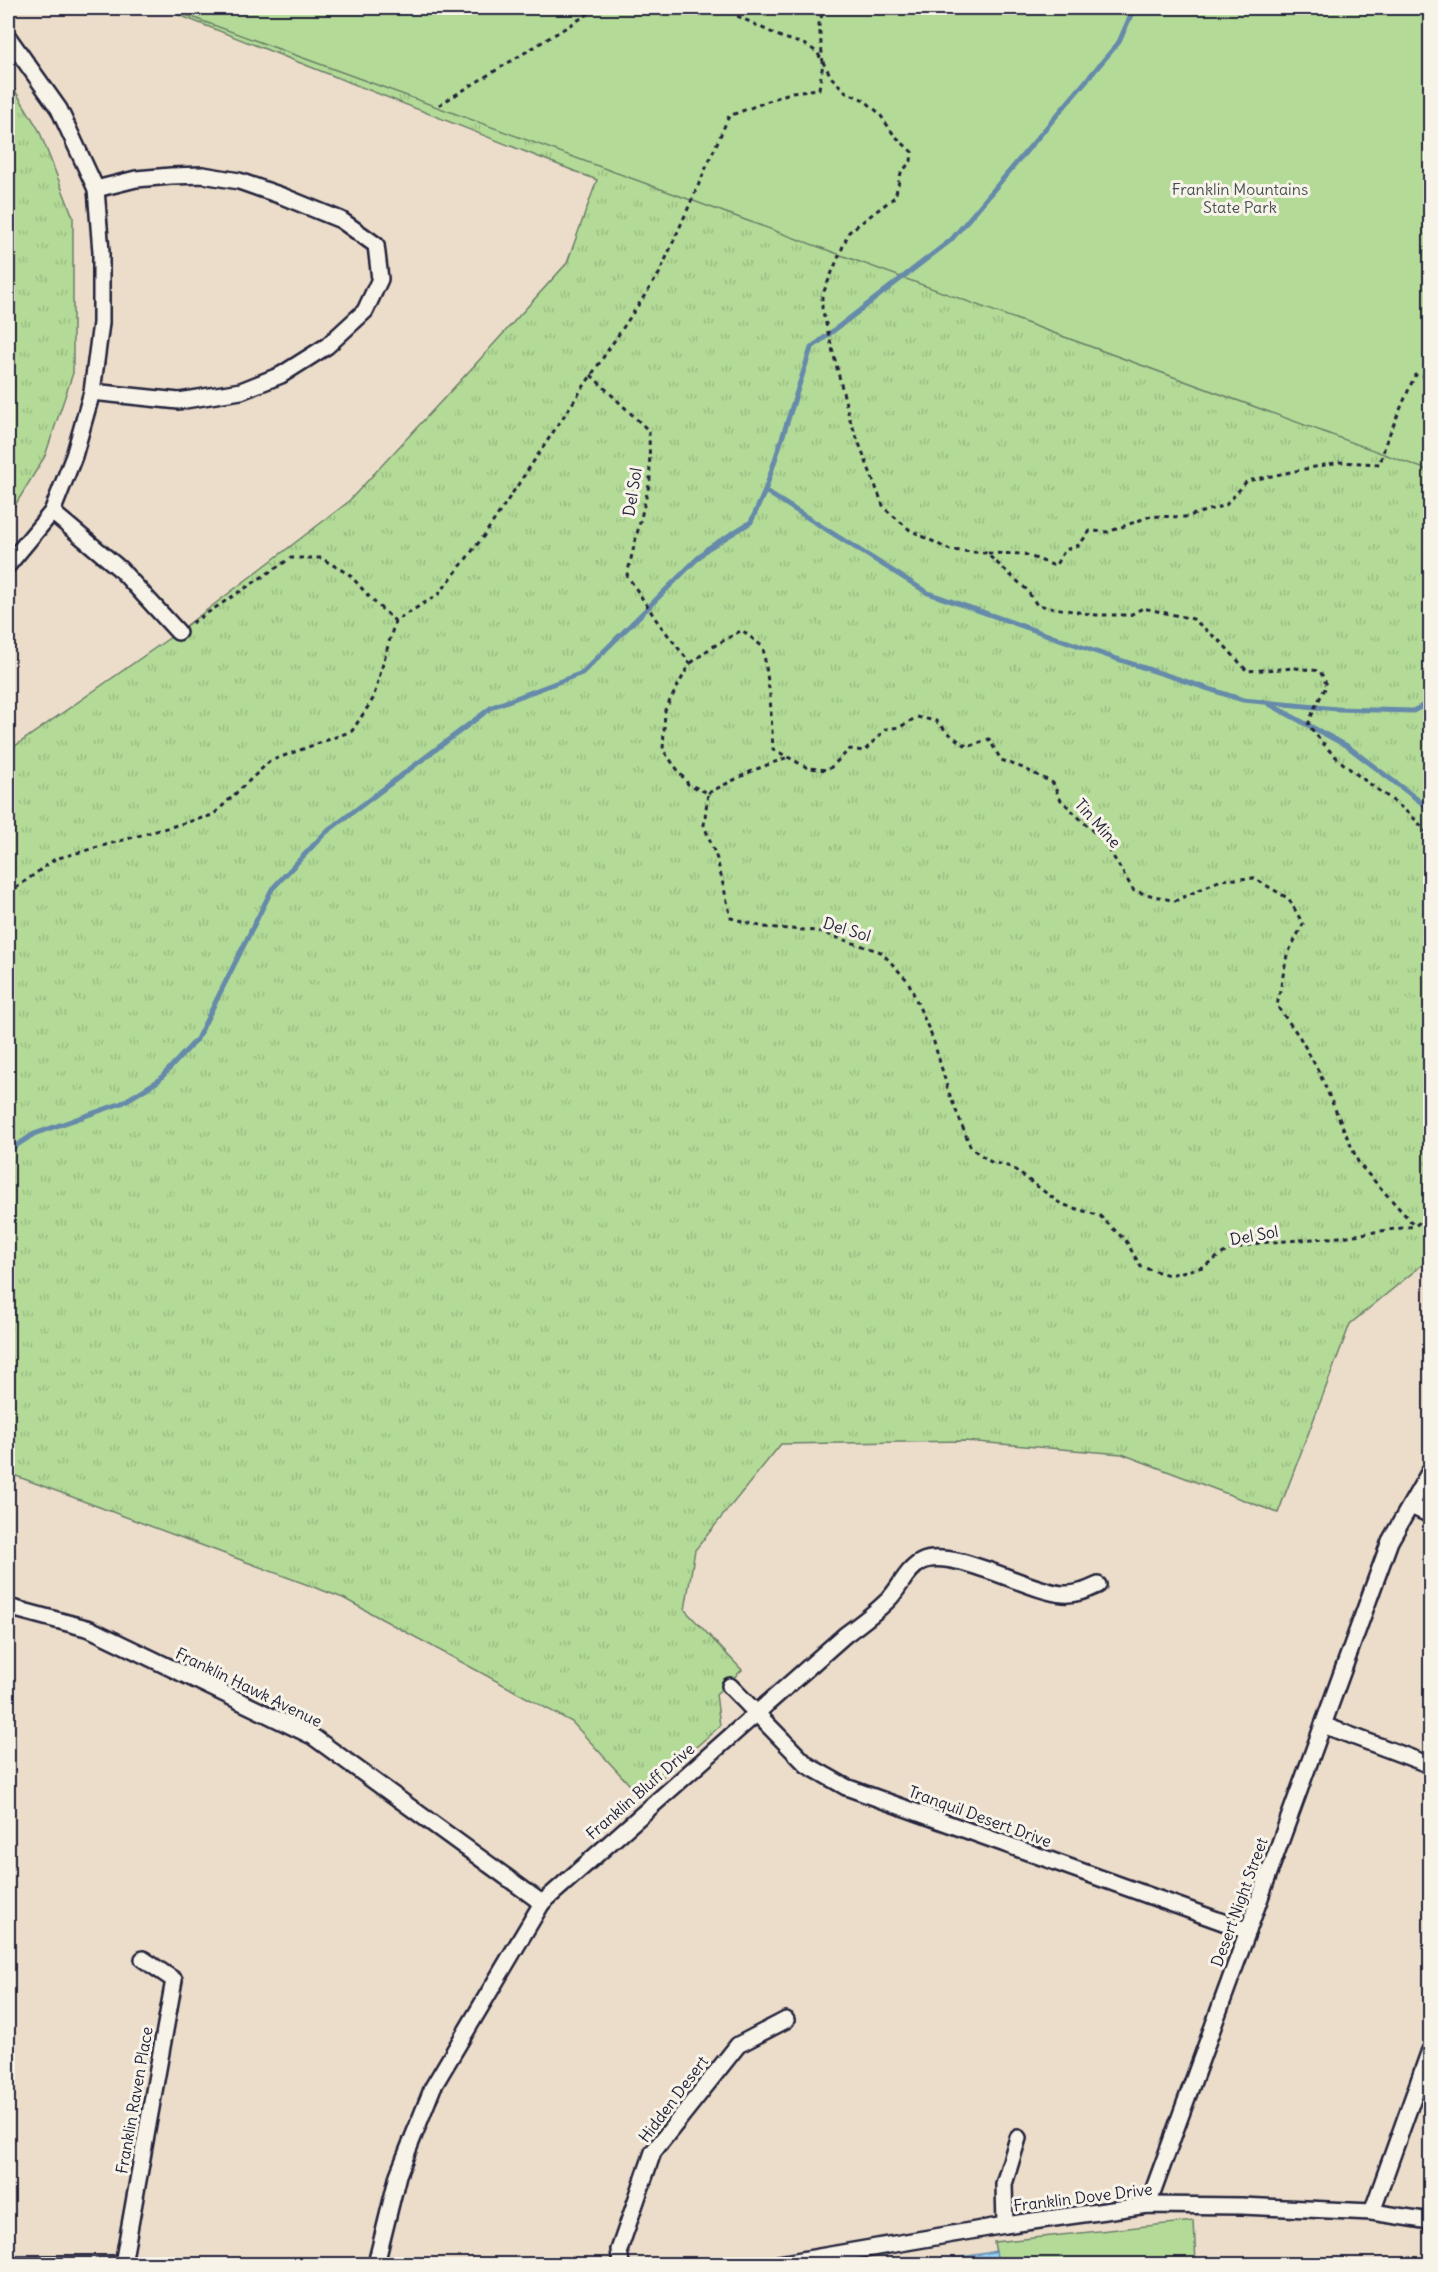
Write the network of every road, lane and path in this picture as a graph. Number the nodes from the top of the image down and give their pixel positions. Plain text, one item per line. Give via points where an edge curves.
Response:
1 (598, 8) edge
2 (721, 8) edge
3 (824, 8) edge
4 (8, 37) edge
5 (823, 63) junction
6 (439, 105) dead end
7 (96, 189) junction
8 (591, 375) junction
9 (1431, 376) edge
10 (92, 392) junction
11 (52, 512) junction
12 (986, 553) junction
13 (8, 565) edge
14 (395, 621) junction
15 (178, 633) joint
16 (690, 663) junction
17 (788, 757) junction
18 (708, 793) junction
19 (1431, 837) edge
20 (8, 894) edge
21 (1431, 1214) edge
22 (1414, 1226) junction
23 (1431, 1471) edge
24 (1411, 1506) junction
25 (1431, 1515) edge
26 (1098, 1585) dead end
27 (8, 1607) edge
28 (730, 1686) dead end
29 (757, 1713) junction
30 (1323, 1725) junction
31 (1431, 1765) edge
32 (542, 1903) junction
33 (1248, 1931) junction
34 (143, 1959) dead end
35 (786, 2019) dead end
36 (1431, 2050) edge
37 (1018, 2138) dead end
38 (1148, 2205) junction
39 (1372, 2212) junction
40 (1431, 2221) edge
41 (1005, 2225) junction
42 (8, 2264) edge
43 (124, 2264) edge
44 (376, 2265) edge
45 (621, 2265) edge
46 (778, 2265) edge

1 - 6 path
2 - 5 path via 806,45 817,52
3 - 5 path via 819,24
4 - 7 street via 59,109
5 - 8 path via 819,89 792,92 729,116 659,274
5 - 12 path via 832,78 879,113 912,152 911,161 901,173 896,197 849,232 822,296 850,420 884,508 910,530 950,550
7 - 10 street via 101,323
7 - 10 street via 136,179 171,176 203,175 239,181 341,220 376,245 380,279 365,311 327,346 280,375 241,391 179,401
8 - 14 path via 483,537 439,594
8 - 16 path, Del Sol via 649,431 650,482 627,575
9 - 12 path via 1415,375 1380,464 1339,462 1247,481 1226,505 1185,517 1151,516 1108,532 1090,531 1079,545 1065,550 1055,566 1024,554
10 - 11 street via 74,456
11 - 13 street
11 - 15 street via 120,569
12 - 19 path via 1026,588 1037,605 1096,615 1130,615 1143,608 1193,619 1247,671 1320,670 1327,685 1308,725 1335,756 1396,803
14 - 15 path via 350,574 321,558 291,558
14 - 20 path via 373,699 352,731 270,761 213,815 55,859
16 - 17 path, Tin Mine via 742,630 763,647 773,749
16 - 18 path via 665,710 663,750 688,784
17 - 18 path
17 - 22 path, Tin Mine via 808,768 828,770 850,749 864,752 886,729 900,727 917,717 936,722 968,747 989,739 1000,760 1053,783 1060,799 1105,843 1134,891 1176,901 1221,880 1254,878 1289,899 1302,924 1287,955 1277,1006 1318,1070 1359,1164
18 - 22 path, Del Sol via 704,825 717,859 731,918 763,927 817,931 881,952 908,981 971,1148 991,1162 1011,1167 1061,1204 1100,1216 1126,1241 1141,1267 1169,1275 1203,1267 1228,1250 1259,1243
21 - 22 path, Del Sol
23 - 24 street, Desert Night Street
24 - 25 street
24 - 30 street, Desert Night Street via 1390,1541
26 - 29 street, Franklin Bluff Drive via 1083,1592 1061,1594 977,1566 941,1560 920,1562 889,1599
27 - 32 street, Franklin Hawk Avenue via 90,1629 312,1736
28 - 29 street, Tranquil Desert Drive
29 - 32 street, Franklin Bluff Drive
29 - 33 street, Tranquil Desert Drive via 807,1765 846,1787
30 - 31 street
30 - 33 street, Desert Night Street
32 - 44 street, Franklin Bluff Drive via 433,2087 398,2175
33 - 38 street, Desert Night Street
34 - 43 street, Franklin Raven Place via 174,1980
35 - 45 street, Hidden Desert via 738,2045 653,2152 619,2250
36 - 39 street
37 - 41 street via 1004,2184
38 - 39 street, Franklin Dove Drive
38 - 41 street, Franklin Dove Drive
39 - 40 street, Franklin Dove Drive
41 - 46 street, Franklin Dove Drive
42 - 43 street

